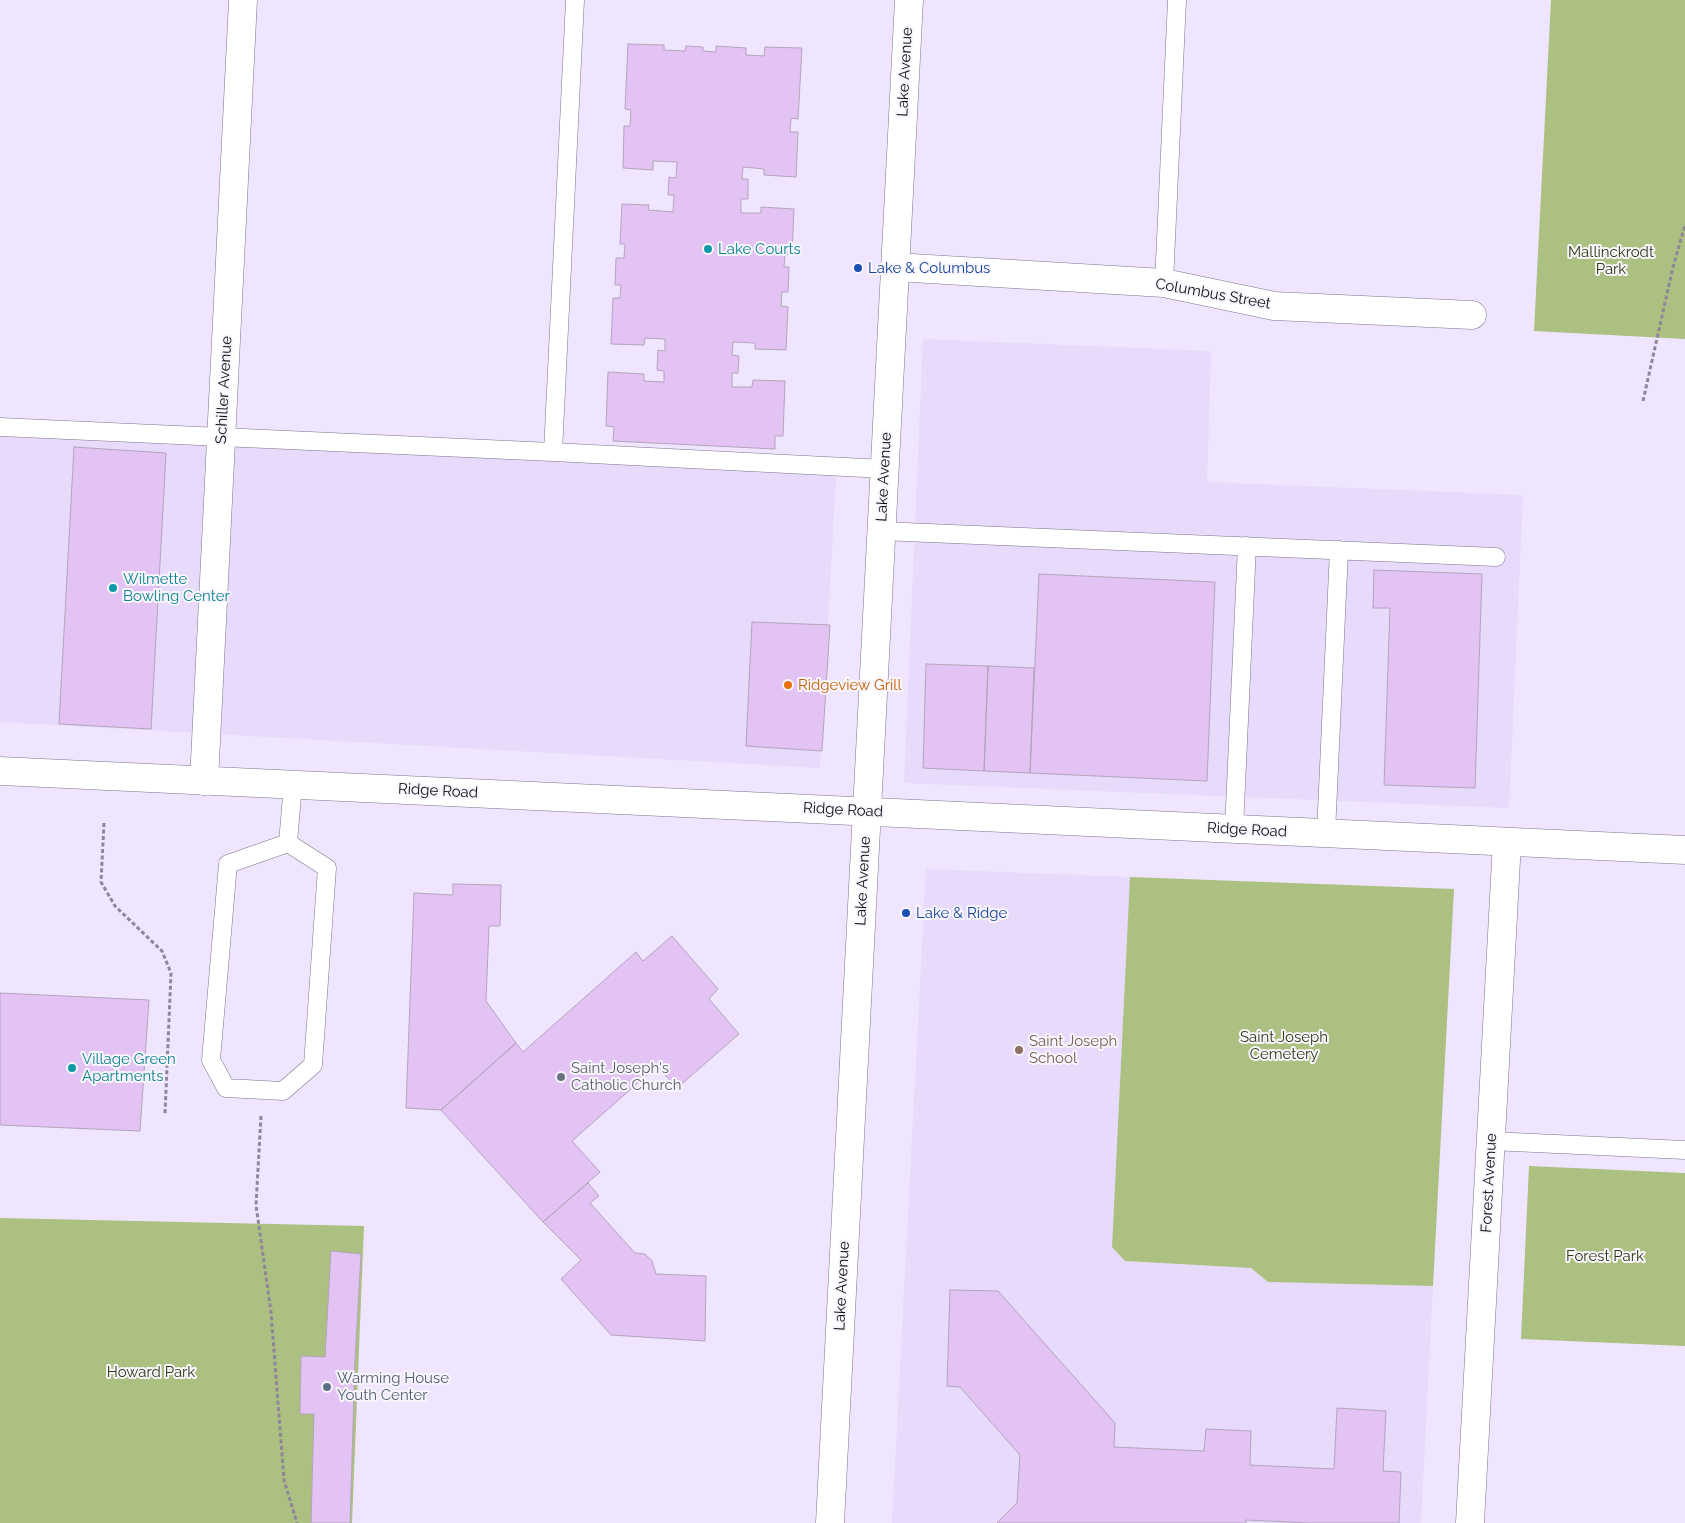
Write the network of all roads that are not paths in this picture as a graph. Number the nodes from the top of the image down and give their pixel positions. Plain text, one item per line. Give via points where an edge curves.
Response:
1 (243, 0) edge
2 (575, 0) edge
3 (909, 0) edge
4 (1177, 0) edge
5 (895, 267) junction
6 (1164, 283) junction
7 (1472, 315) dead end
8 (0, 427) edge
9 (221, 437) junction
10 (553, 452) junction
11 (884, 468) junction
12 (881, 531) junction
13 (1247, 546) junction
14 (1339, 550) junction
15 (1496, 557) dead end
16 (0, 771) edge
17 (204, 780) junction
18 (293, 784) junction
19 (867, 812) junction
20 (1234, 829) junction
21 (1326, 833) junction
22 (1507, 842) junction
23 (288, 843) junction
24 (1685, 850) edge
25 (1491, 1141) junction
26 (1685, 1150) edge
27 (830, 1523) edge
28 (1470, 1523) edge

1 - 9 street, Schiller Avenue
2 - 10 lane
3 - 5 street, Lake Avenue
4 - 6 lane
5 - 6 street, Columbus Street
5 - 11 street, Lake Avenue
6 - 7 street, Columbus Street via 1274,306
8 - 9 lane
9 - 10 lane
9 - 17 street, Schiller Avenue
10 - 11 lane
11 - 12 street, Lake Avenue
12 - 13 lane
12 - 19 street, Lake Avenue
13 - 14 lane
13 - 20 lane
14 - 15 lane
14 - 21 lane
16 - 17 street, Ridge Road
17 - 18 street, Ridge Road
18 - 19 street, Ridge Road
18 - 23 lane
19 - 20 street, Ridge Road
19 - 27 street, Lake Avenue
20 - 21 street, Ridge Road
21 - 22 street, Ridge Road
22 - 24 street, Ridge Road
22 - 25 street, Forest Avenue
23 - 23 lane via 327,868 313,1065 283,1091 226,1088 211,1060 228,864
25 - 26 lane
25 - 28 street, Forest Avenue

